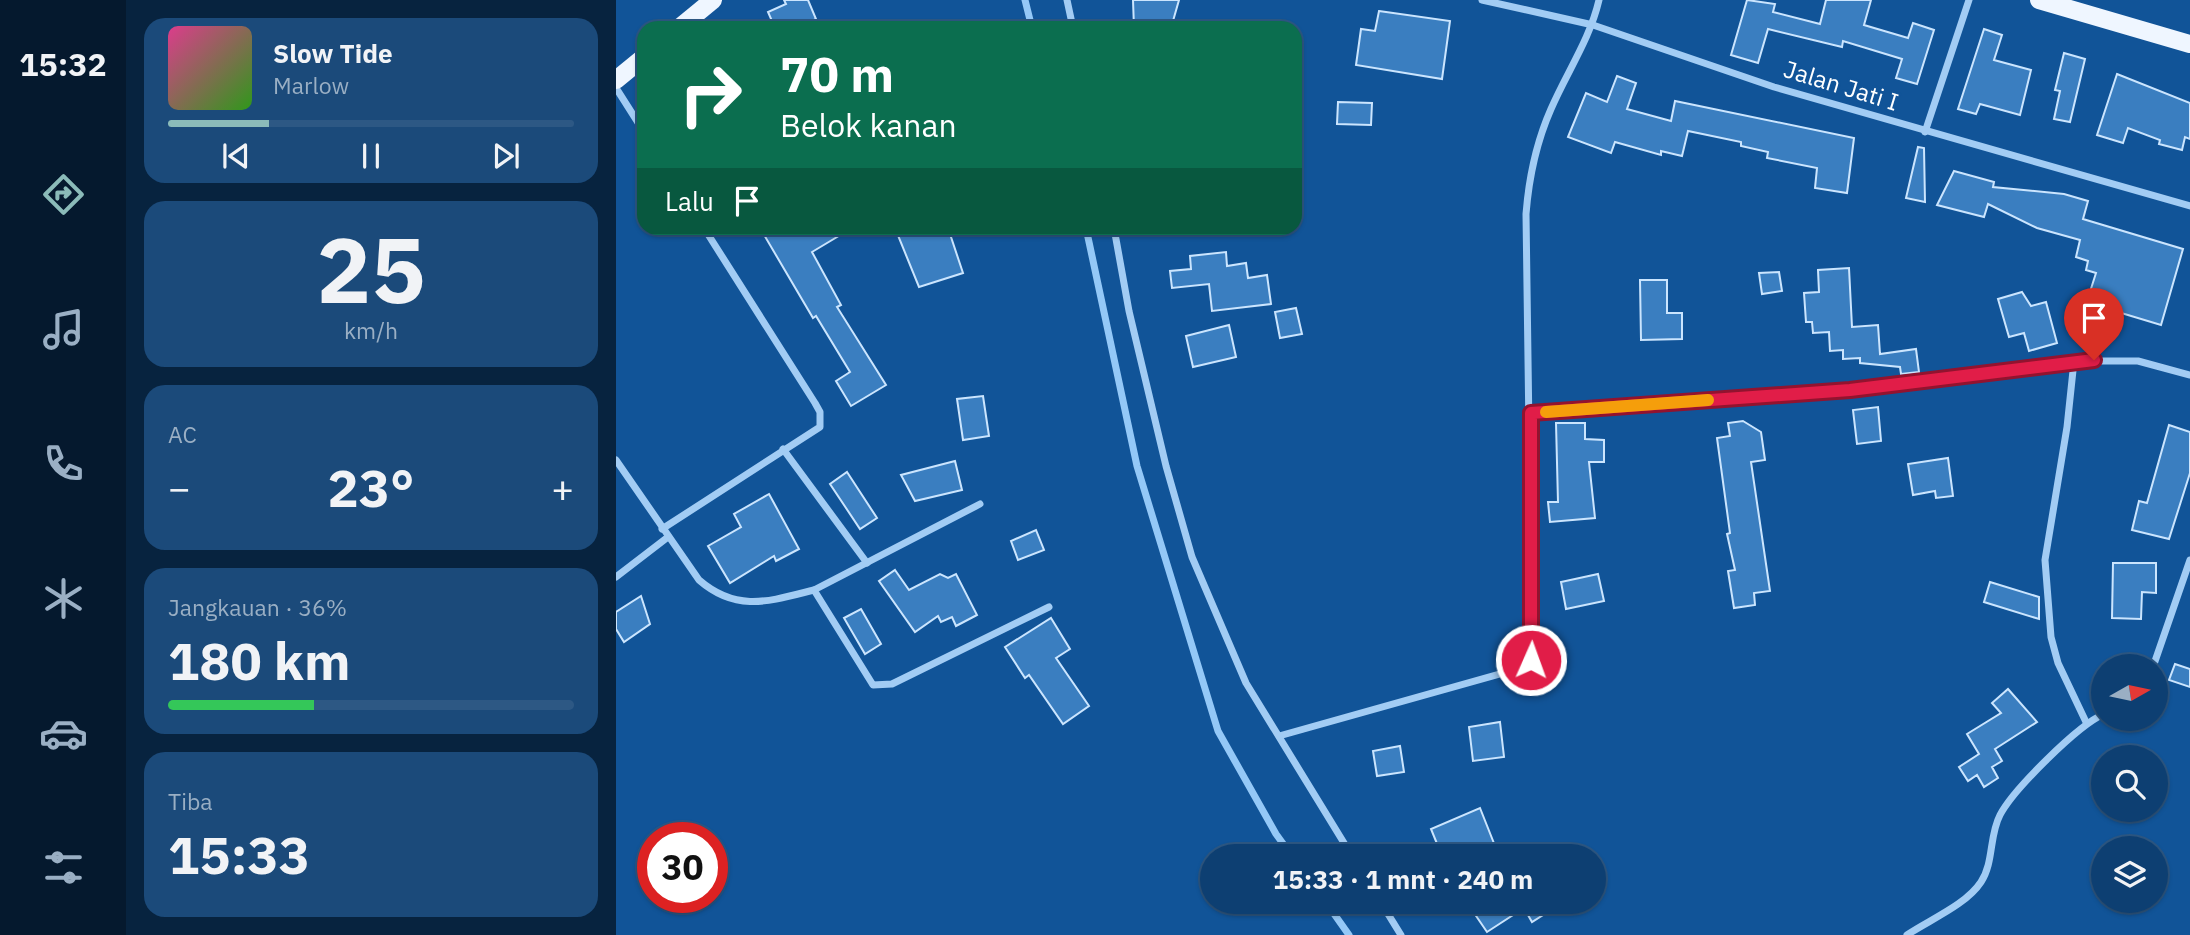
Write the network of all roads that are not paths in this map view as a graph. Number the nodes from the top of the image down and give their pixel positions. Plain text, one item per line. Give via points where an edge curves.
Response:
1 (713, 0) edge
2 (1067, 0) edge
3 (1482, 0) edge
4 (1599, 0) edge
5 (1969, 0) edge
6 (2039, 0) edge
7 (688, 21) edge
8 (1072, 21) edge
9 (1593, 25) junction
10 (2190, 44) edge
11 (637, 63) edge
12 (616, 80) edge
13 (616, 88) edge
14 (637, 121) edge
15 (1925, 132) junction
16 (2190, 206) edge
17 (708, 235) edge
18 (1115, 235) edge
19 (2074, 361) junction
20 (2190, 375) edge
21 (1531, 413) junction
22 (783, 449) junction
23 (616, 460) edge
24 (980, 504) dead end
25 (662, 529) junction
26 (668, 537) junction
27 (2190, 560) edge
28 (867, 563) junction
29 (616, 577) edge
30 (814, 590) junction
31 (1049, 607) dead end
32 (2157, 654) edge
33 (2091, 720) edge
34 (2086, 722) junction
35 (1279, 736) junction
36 (1345, 844) edge
37 (1388, 914) edge
38 (1401, 935) edge
39 (1907, 935) edge

1 - 7 main road
2 - 8 street
3 - 9 street, Jalan Jati I
4 - 9 street
5 - 15 street
6 - 10 main road
9 - 15 street, Jalan Jati I
9 - 21 street via 1551,108 1529,181
11 - 12 main road
13 - 14 street
15 - 16 street, Jalan Jati I
17 - 22 street via 820,412 820,427
18 - 35 street via 1129,312 1192,557 1246,683
19 - 20 street via 2138,361
19 - 21 street via 1850,390
19 - 34 street via 2045,560 2051,637
21 - 35 street via 1532,649 1528,666
22 - 25 street
22 - 28 street
23 - 25 street
24 - 28 street
25 - 26 street
26 - 29 street
26 - 30 street via 699,580 730,600 769,601
27 - 32 street
28 - 30 street
30 - 31 street via 878,687
33 - 34 street
34 - 39 street via 2007,804 1994,830 1981,883
35 - 36 street
37 - 38 street

